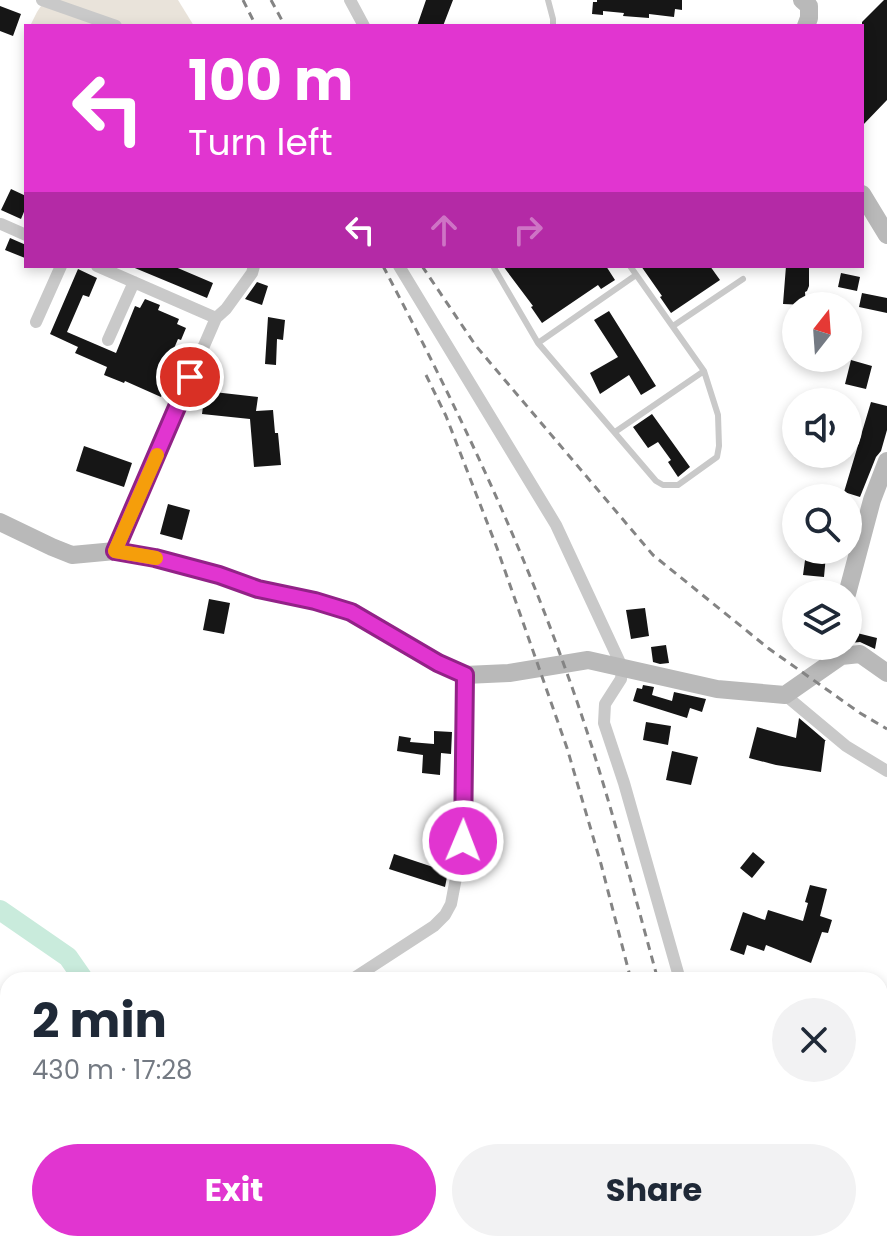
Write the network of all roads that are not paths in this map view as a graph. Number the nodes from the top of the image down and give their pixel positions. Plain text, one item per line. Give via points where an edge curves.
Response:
1 (42, 0) edge
2 (350, 0) edge
3 (548, 0) edge
4 (802, 0) edge
5 (110, 24) edge
6 (363, 24) edge
7 (553, 24) edge
8 (807, 24) edge
9 (864, 197) edge
10 (1, 224) edge
11 (24, 234) edge
12 (887, 235) edge
13 (60, 268) edge
14 (102, 268) edge
15 (253, 268) edge
16 (400, 268) edge
17 (494, 268) edge
18 (631, 268) edge
19 (636, 275) junction
20 (743, 279) dead end
21 (134, 282) junction
22 (216, 318) junction
23 (36, 322) dead end
24 (673, 326) junction
25 (108, 340) dead end
26 (538, 343) junction
27 (704, 371) junction
28 (615, 432) junction
29 (887, 461) edge
30 (0, 522) edge
31 (115, 551) junction
32 (851, 580) edge
33 (862, 655) edge
34 (830, 660) edge
35 (622, 667) junction
36 (887, 673) edge
37 (465, 675) junction
38 (785, 695) junction
39 (887, 771) edge
40 (363, 972) edge
41 (678, 972) edge

1 - 5 street
2 - 6 street
3 - 7 lane
4 - 8 street via 809,6
9 - 12 street
10 - 11 street
13 - 23 street
14 - 21 street
15 - 22 street
16 - 35 street via 556,525
17 - 26 lane
18 - 19 lane
19 - 24 lane
19 - 26 lane
20 - 24 lane
21 - 22 street
21 - 25 street
22 - 31 street
24 - 27 lane
26 - 28 lane
27 - 28 lane
27 - 28 lane via 718,415 719,452 678,485 656,481
29 - 32 street
30 - 31 street via 72,555
31 - 37 street via 351,612
33 - 36 street
34 - 38 street
35 - 37 street via 588,660
35 - 38 street via 717,689
35 - 41 street via 621,679 605,704 604,723
37 - 40 street via 463,841 451,904 434,926
38 - 39 street via 846,746

